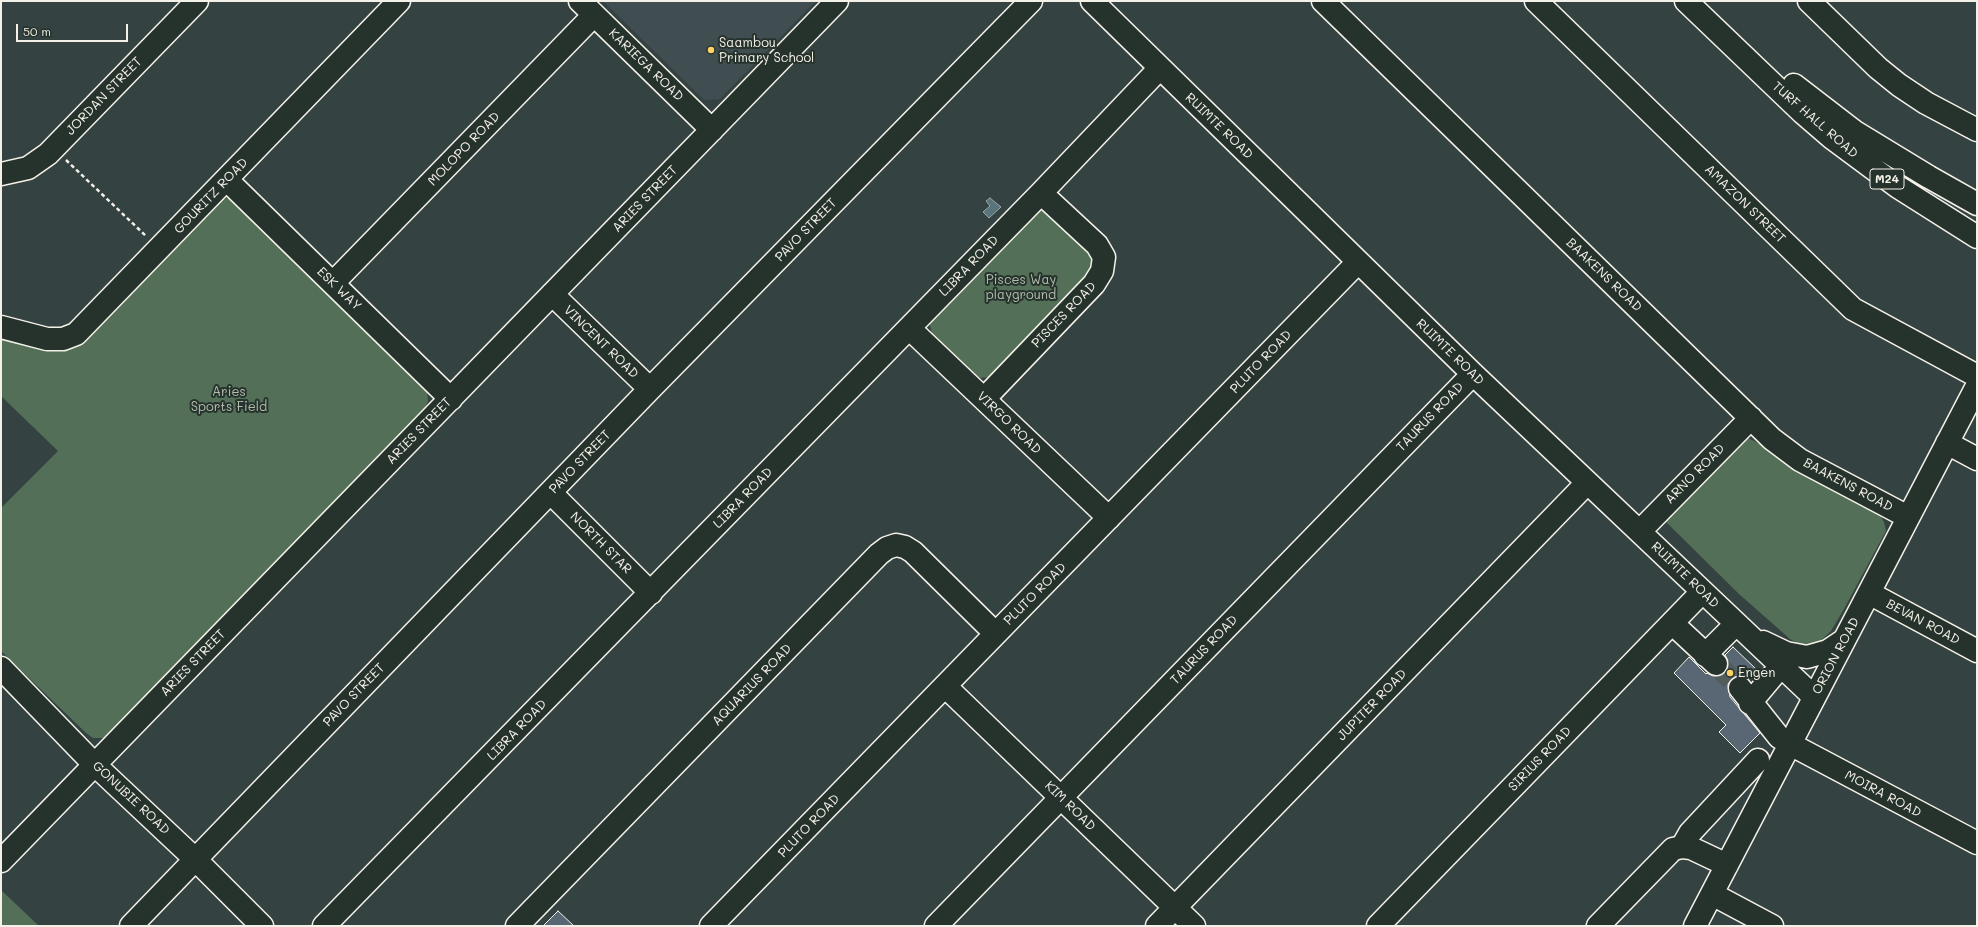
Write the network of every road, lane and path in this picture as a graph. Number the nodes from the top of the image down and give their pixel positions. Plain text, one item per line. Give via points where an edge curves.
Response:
1 (196, 1) edge
2 (399, 1) edge
3 (837, 1) edge
4 (1031, 1) edge
5 (1092, 1) edge
6 (1323, 1) edge
7 (1536, 1) edge
8 (1686, 1) edge
9 (1703, 1) edge
10 (1809, 1) edge
11 (587, 8) edge
12 (1160, 68) junction
13 (712, 130) junction
14 (1977, 130) edge
15 (61, 155) dead end
16 (1, 174) edge
17 (227, 180) junction
18 (1041, 193) junction
19 (1977, 204) edge
20 (146, 237) dead end
21 (1977, 237) edge
22 (1358, 262) junction
23 (333, 282) junction
24 (552, 294) junction
25 (1, 327) edge
26 (909, 328) junction
27 (1473, 374) junction
28 (1977, 376) edge
29 (1977, 386) edge
30 (650, 389) junction
31 (451, 398) junction
32 (984, 399) junction
33 (1751, 418) junction
34 (1947, 443) junction
35 (1977, 459) edge
36 (1587, 483) junction
37 (550, 493) junction
38 (1908, 517) junction
39 (1109, 518) junction
40 (1640, 531) junction
41 (1702, 592) junction
42 (651, 593) junction
43 (1869, 593) junction
44 (1672, 623) junction
45 (1742, 630) junction
46 (996, 634) junction
47 (1843, 641) junction
48 (1977, 650) edge
49 (1781, 666) junction
50 (1, 668) edge
51 (945, 686) junction
52 (1814, 697) junction
53 (1790, 744) junction
54 (1758, 760) dead end
55 (95, 765) junction
56 (1061, 797) junction
57 (1977, 843) edge
58 (1682, 847) junction
59 (195, 859) junction
60 (1, 861) edge
61 (1727, 865) junction
62 (1712, 894) junction
63 (1175, 908) junction
64 (131, 926) edge
65 (262, 926) edge
66 (324, 926) edge
67 (517, 926) edge
68 (711, 926) edge
69 (936, 926) edge
70 (1157, 926) edge
71 (1194, 926) edge
72 (1378, 926) edge
73 (1598, 926) edge
74 (1695, 926) edge
75 (1772, 926) edge

1 - 16 street, JORDAN STREET via 48,154 28,168
2 - 17 street, GOURITZ ROAD
3 - 13 street, ARIES STREET
4 - 30 street, PAVO STREET
5 - 12 street, RUIMTE ROAD
6 - 33 street, BAAKENS ROAD
7 - 28 street, AMAZON STREET via 1853,308
8 - 21 street, TURF HALL ROAD / M24 via 1832,138 1898,187
9 - 19 street, TURF HALL ROAD / M24 via 1828,113 1893,156
10 - 14 street via 1899,85
11 - 13 street, KARIEGA ROAD
11 - 23 street, MOLOPO ROAD
12 - 18 street, LIBRA ROAD
12 - 22 street, RUIMTE ROAD
13 - 24 street, ARIES STREET
15 - 20 path
17 - 23 street, ESK WAY
17 - 25 street, GOURITZ ROAD via 76,334 63,339 47,339
18 - 26 street, LIBRA ROAD
18 - 32 street, PISCES ROAD via 1097,245 1104,257 1102,271 1094,284
22 - 27 street, RUIMTE ROAD
22 - 39 street, PLUTO ROAD
23 - 31 street, ESK WAY
24 - 30 street, VINCENT ROAD
24 - 31 street, ARIES STREET
26 - 32 street, VIRGO ROAD
26 - 42 street, LIBRA ROAD
27 - 36 street, RUIMTE ROAD
27 - 56 street, TAURUS ROAD
29 - 34 street, ORION ROAD
30 - 37 street, PAVO STREET
31 - 55 street, ARIES STREET
32 - 39 street, VIRGO ROAD
33 - 38 street, BAAKENS ROAD via 1786,451 1800,460
33 - 40 street, ARNO ROAD
34 - 35 street
34 - 38 street, ORION ROAD
36 - 40 street, RUIMTE ROAD
36 - 63 street, JUPITER ROAD
37 - 42 street, NORTH STAR
37 - 59 street, PAVO STREET
38 - 43 street, ORION ROAD
39 - 46 street, PLUTO ROAD
40 - 41 street, RUIMTE ROAD
41 - 44 street, SIRIUS ROAD
41 - 45 street, RUIMTE ROAD
42 - 66 street, LIBRA ROAD
43 - 47 street, ORION ROAD
43 - 48 street, BEVAN ROAD
44 - 45 street via 1710,659
44 - 72 street, SIRIUS ROAD
45 - 47 street via 1796,656 1807,657 1828,651
45 - 49 street, RUIMTE ROAD
46 - 51 street, PLUTO ROAD
46 - 67 street, AQUARIUS ROAD via 913,552 896,545 887,548
47 - 52 street, ORION ROAD
49 - 52 street, RUIMTE ROAD
49 - 53 street, MOIRA ROAD via 1745,695 1779,736
50 - 55 street, GONUBIE ROAD
51 - 56 street, KIM ROAD
51 - 68 street, PLUTO ROAD
52 - 53 street, ORION ROAD
53 - 57 street, MOIRA ROAD
53 - 61 street, ORION ROAD
54 - 58 street via 1690,833
55 - 59 street, GONUBIE ROAD
55 - 60 street, ARIES STREET
56 - 63 street, KIM ROAD
56 - 69 street, TAURUS ROAD
58 - 61 street via 1691,848
58 - 73 street via 1674,849 1663,858
59 - 64 street, PAVO STREET
59 - 65 street, GONUBIE ROAD
61 - 62 street, ORION ROAD
62 - 74 street, ORION ROAD
62 - 75 street
63 - 70 street, JUPITER ROAD
63 - 71 street, KIM ROAD

